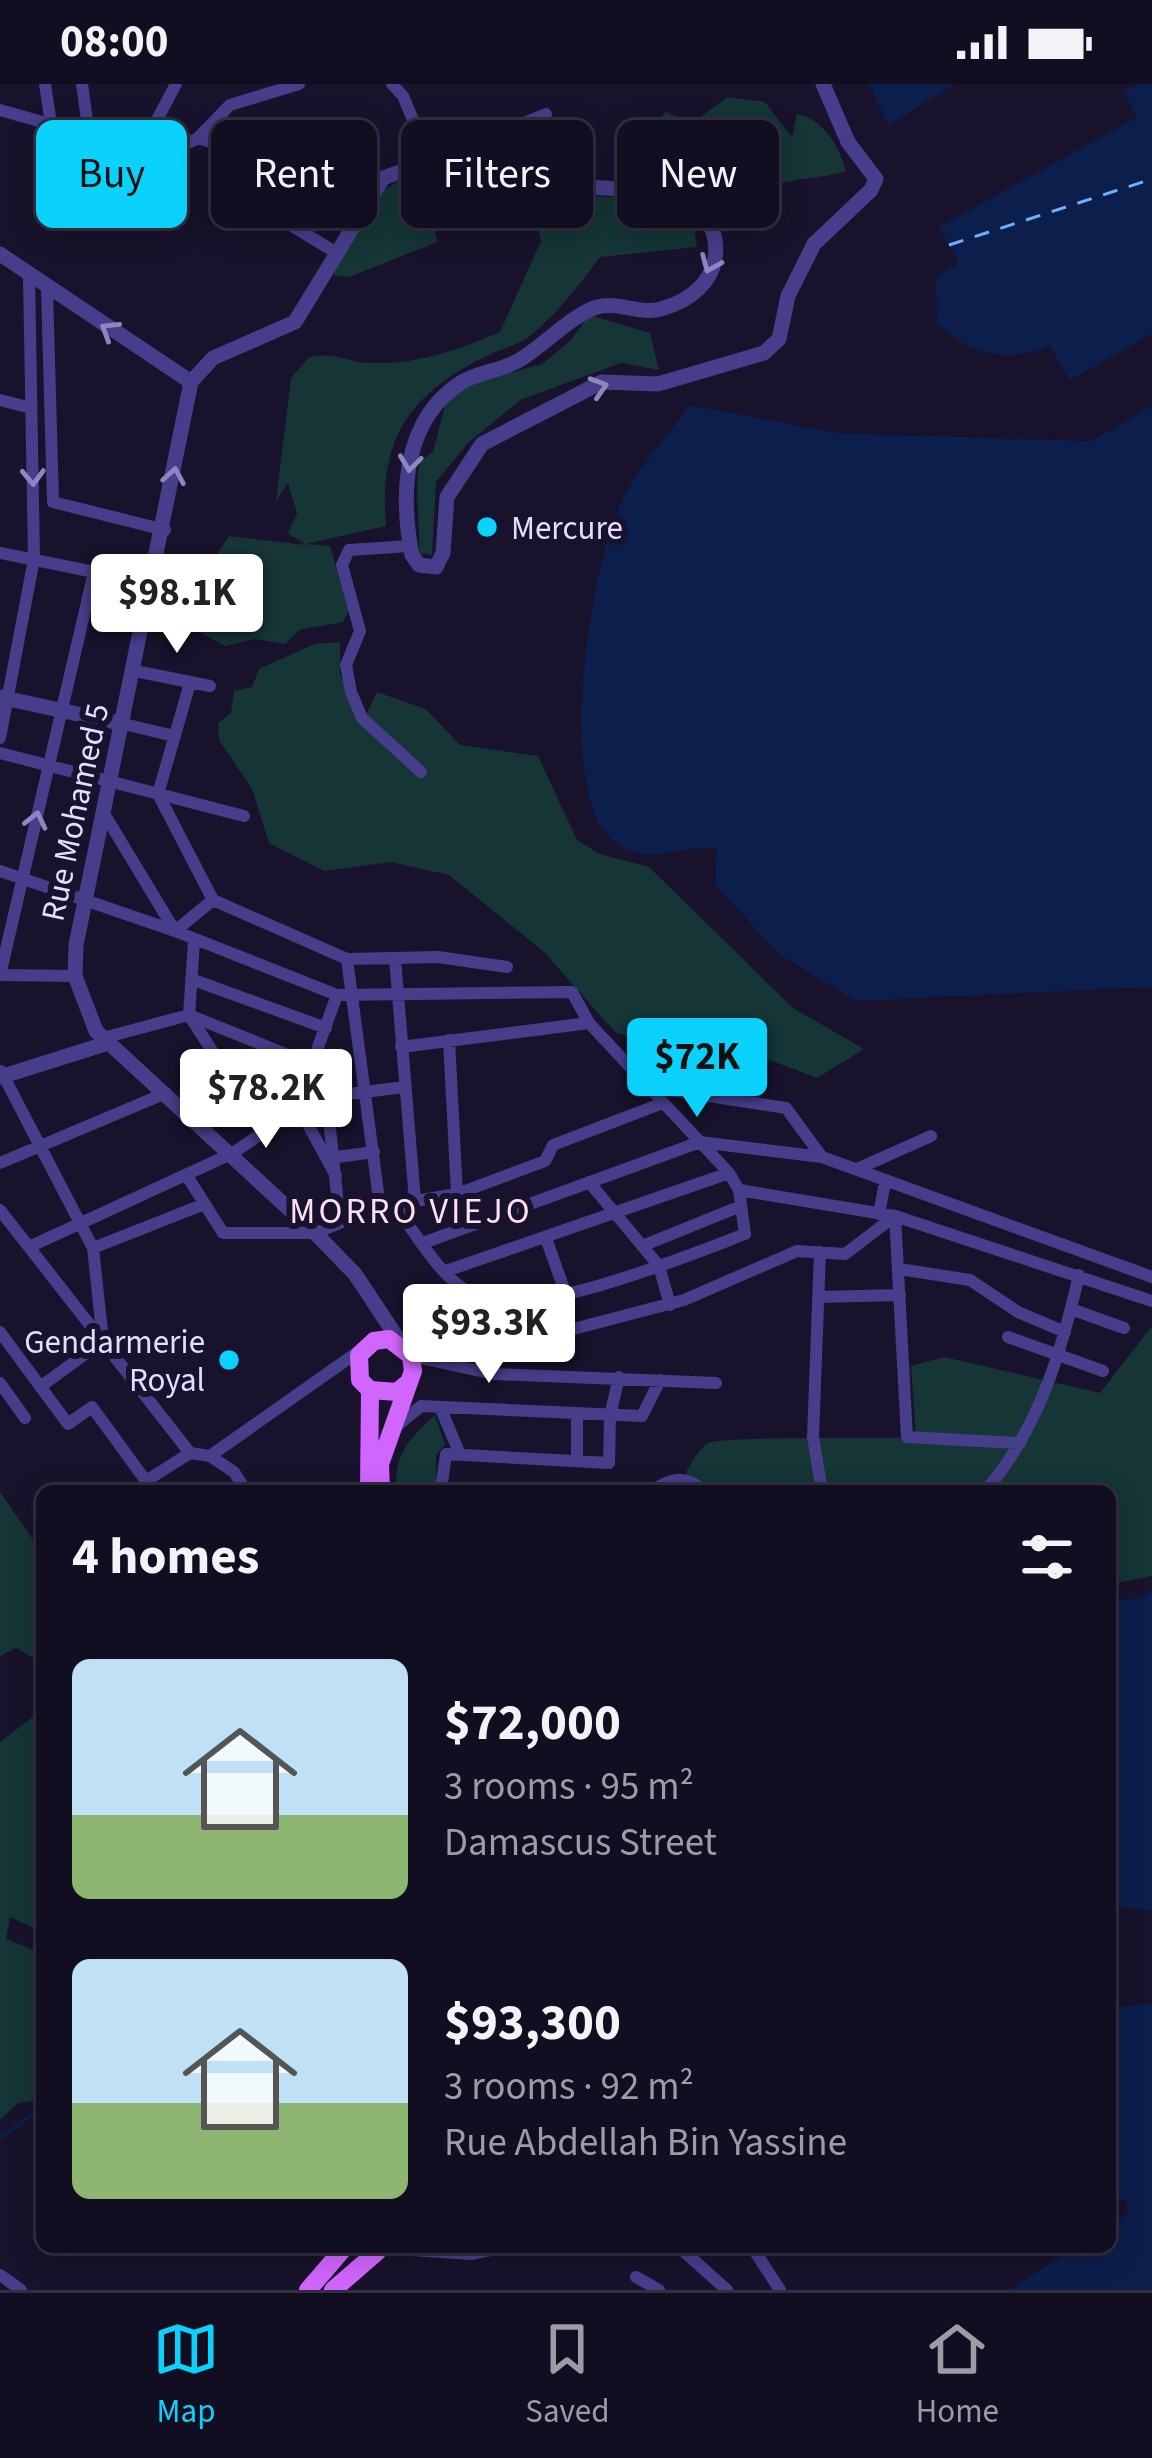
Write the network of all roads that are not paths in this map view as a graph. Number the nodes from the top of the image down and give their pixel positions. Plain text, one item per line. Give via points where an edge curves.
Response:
1 (45, 84) edge
2 (82, 84) edge
3 (176, 84) edge
4 (299, 84) edge
5 (392, 84) edge
6 (823, 84) edge
7 (0, 110) edge
8 (546, 114) dead end
9 (36, 120) edge
10 (50, 120) edge
11 (87, 120) edge
12 (157, 120) edge
13 (413, 120) edge
14 (531, 120) edge
15 (198, 139) junction
16 (187, 144) edge
17 (401, 171) edge
18 (593, 186) edge
19 (335, 252) junction
20 (0, 254) edge
21 (29, 276) junction
22 (46, 289) junction
23 (191, 382) junction
24 (0, 400) edge
25 (31, 408) junction
26 (165, 530) junction
27 (410, 546) junction
28 (0, 553) edge
29 (34, 560) junction
30 (94, 572) junction
31 (153, 584) junction
32 (135, 671) junction
33 (190, 683) junction
34 (210, 686) dead end
35 (4, 697) edge
36 (62, 711) junction
37 (124, 724) junction
38 (174, 736) junction
39 (0, 738) edge
40 (0, 753) edge
41 (49, 766) junction
42 (421, 772) dead end
43 (112, 781) junction
44 (158, 794) junction
45 (105, 815) junction
46 (244, 816) dead end
47 (0, 871) edge
48 (22, 880) junction
49 (212, 900) junction
50 (86, 903) junction
51 (175, 931) junction
52 (194, 942) junction
53 (347, 958) junction
54 (395, 958) junction
55 (506, 967) dead end
56 (0, 975) edge
57 (75, 976) junction
58 (191, 979) junction
59 (345, 997) junction
60 (398, 997) junction
61 (190, 1015) junction
62 (589, 1023) junction
63 (326, 1028) junction
64 (105, 1040) junction
65 (449, 1040) junction
66 (401, 1047) junction
67 (306, 1070) junction
68 (1, 1073) edge
69 (404, 1087) junction
70 (649, 1087) junction
71 (315, 1092) junction
72 (367, 1092) junction
73 (166, 1093) junction
74 (663, 1102) junction
75 (299, 1108) junction
76 (265, 1132) junction
77 (931, 1136) dead end
78 (700, 1142) junction
79 (40, 1146) junction
80 (374, 1152) junction
81 (233, 1154) junction
82 (337, 1157) junction
83 (821, 1157) junction
84 (0, 1163) edge
85 (857, 1169) junction
86 (729, 1173) junction
87 (187, 1176) junction
88 (338, 1179) junction
89 (589, 1182) junction
90 (885, 1182) junction
91 (739, 1190) junction
92 (457, 1194) junction
93 (415, 1201) junction
94 (202, 1205) junction
95 (387, 1205) junction
96 (741, 1206) junction
97 (615, 1214) junction
98 (879, 1214) junction
99 (895, 1216) junction
100 (3, 1220) edge
101 (81, 1223) junction
102 (340, 1223) junction
103 (315, 1233) junction
104 (546, 1238) junction
105 (423, 1243) junction
106 (642, 1246) junction
107 (29, 1247) junction
108 (93, 1248) junction
109 (820, 1252) junction
110 (659, 1267) junction
111 (899, 1270) junction
112 (446, 1271) junction
113 (1079, 1275) junction
114 (1152, 1277) edge
115 (565, 1292) junction
116 (900, 1295) junction
117 (550, 1296) junction
118 (818, 1297) junction
119 (1152, 1301) edge
120 (670, 1305) junction
121 (375, 1308) junction
122 (1071, 1309) junction
123 (1124, 1328) dead end
124 (0, 1332) edge
125 (1065, 1332) junction
126 (1008, 1337) dead end
127 (103, 1341) junction
128 (370, 1344) junction
129 (407, 1350) junction
130 (1059, 1355) junction
131 (1103, 1370) dead end
132 (327, 1372) junction
133 (619, 1377) junction
134 (660, 1379) junction
135 (0, 1383) edge
136 (408, 1383) junction
137 (716, 1383) dead end
138 (365, 1385) junction
139 (40, 1387) junction
140 (440, 1407) junction
141 (578, 1415) junction
142 (610, 1416) junction
143 (25, 1418) dead end
144 (394, 1429) junction
145 (1020, 1443) junction
146 (458, 1452) junction
147 (200, 1455) junction
148 (577, 1461) junction
149 (242, 1485) edge
150 (369, 1485) edge
151 (381, 1485) edge
152 (441, 1485) edge
153 (662, 1485) edge
154 (696, 1485) edge
155 (821, 1485) edge
156 (989, 1485) edge
157 (327, 2253) edge
158 (340, 2253) edge
159 (376, 2253) edge
160 (447, 2253) edge
161 (458, 2253) edge
162 (469, 2253) edge
163 (693, 2253) edge
164 (756, 2253) edge
165 (463, 2254) junction
166 (327, 2268) junction
167 (0, 2275) edge
168 (636, 2277) dead end
169 (21, 2290) edge
170 (308, 2290) edge
171 (333, 2290) edge
172 (659, 2290) edge
173 (727, 2290) edge
174 (779, 2290) edge

1 - 10 street
2 - 11 street
3 - 12 street
4 - 15 street via 230,105
5 - 13 street
27 -> 6 street via 419,565 436,567 447,497 482,444 602,382 672,381 764,353 779,339 788,296 814,244 876,178 848,142
7 - 9 street
8 - 14 street
15 - 16 street
15 - 19 street via 220,145 261,207
17 - 19 street via 382,178
18 -> 27 street via 684,193 716,232 710,274 661,309 597,307 512,365 464,380 437,402 411,446
19 - 23 street via 295,322 213,358
20 - 21 street
21 - 22 street
21 - 25 street
23 -> 22 street
22 - 26 street via 53,502
26 -> 23 street, Rue Mohamed 5
24 - 25 street
25 -> 29 street
26 - 31 street, Rue Mohamed 5
27 - 42 street via 349,550 341,566 360,631 346,665 362,718
28 - 29 street
29 - 30 street
29 - 35 street
30 - 31 street
30 - 36 street
31 - 32 street, Rue Mohamed 5
32 - 33 street
32 - 37 street, Rue Mohamed 5
33 - 34 street
33 - 38 street
35 - 36 street
35 - 39 street
36 - 37 street
36 - 41 street
37 - 38 street
37 - 43 street, Rue Mohamed 5
38 - 44 street
40 - 41 street
41 - 43 street
48 -> 41 street
43 - 44 street
43 - 45 street, Rue Mohamed 5
44 - 46 street
44 - 49 street
45 - 50 street, Rue Mohamed 5
45 - 51 street
47 - 48 street
48 - 50 street
48 - 56 street
49 - 51 street
49 - 53 street
50 - 51 street
50 - 57 street, Rue Mohamed 5
51 - 52 street
52 - 58 street
52 - 59 street
53 - 54 street
53 - 59 street
54 - 55 street
54 - 60 street
56 - 57 street
57 - 64 street, Rue Mohamed 5 via 90,1024
58 - 61 street
58 - 63 street
59 - 60 street
59 - 63 street
59 - 72 street
60 - 62 street via 572,992
60 - 66 street
61 - 64 street
61 - 67 street
61 - 76 street
62 - 65 street
62 - 70 street
63 - 67 street
64 - 68 street
64 - 73 street
65 - 66 street
65 - 92 street
66 - 69 street
67 - 71 street via 320,1078
68 - 79 street
69 - 72 street
69 - 93 street
70 - 74 street
70 - 83 street via 786,1108
71 - 72 street
71 - 75 street
71 - 82 street
72 - 80 street
73 - 79 street
73 - 81 street
74 - 78 street
74 - 92 street
75 - 76 street
75 - 88 street
76 - 81 street
77 - 85 street
78 - 83 street
78 - 86 street
78 - 89 street
79 - 84 street
79 - 101 street
80 - 82 street
80 - 95 street
81 - 87 street
81 - 103 street
82 - 88 street
83 - 85 street
85 - 90 street
86 - 91 street
86 - 97 street
87 - 94 street
87 - 101 street
88 - 102 street
89 - 97 street
89 - 105 street
90 - 98 street
90 - 114 street
91 - 96 street
91 - 98 street
92 - 93 street
93 - 95 street
94 - 103 street via 223,1233
94 - 108 street
95 - 102 street
95 - 105 street
96 - 106 street
96 - 110 street via 746,1234
97 - 104 street
97 - 106 street
98 - 99 street
99 - 109 street via 845,1254
99 - 111 street
99 - 113 street
100 - 107 street
101 - 107 street
101 - 108 street
102 - 103 street
103 - 121 street
104 - 112 street
104 - 115 street
105 - 112 street
106 - 110 street
107 - 127 street
108 - 127 street
109 - 118 street
109 - 120 street via 797,1251
110 - 115 street
110 - 120 street
111 - 116 street
111 - 125 street via 970,1280
112 - 117 street via 482,1299 520,1305
113 - 119 street
113 - 122 street
115 - 117 street
116 - 118 street
116 - 145 street via 907,1437
117 - 120 street via 562,1332
118 - 155 street via 813,1437
121 - 128 street
121 - 129 street
122 - 123 street
122 - 125 street
124 - 139 street
125 - 130 street
126 - 130 street
127 - 139 street
127 - 147 street
128 - 129 main road
128 - 132 street
128 - 138 main road via 357,1366
129 - 133 street via 494,1374
129 - 136 main road
130 - 131 street
130 - 145 street
132 - 138 street
132 - 147 street
133 - 134 street
133 - 142 street
134 - 137 street
134 - 142 street via 642,1416
135 - 143 street
136 - 138 main road via 398,1392
136 - 144 main road
138 - 150 main road
139 - 147 street via 68,1424 92,1407 146,1481
140 - 141 street
140 - 144 street via 421,1406
140 - 146 street
141 - 142 street
141 - 148 street
142 - 148 street via 609,1463
144 - 151 main road
145 - 156 street
146 - 148 street
146 - 152 street via 443,1456
147 - 149 street
153 - 154 street via 673,1478
157 - 166 main road
158 - 166 main road
159 - 171 main road
160 - 165 street
161 - 165 street
162 - 165 street
163 - 173 street
164 - 174 street
166 - 170 main road
167 - 169 street
168 - 172 street

